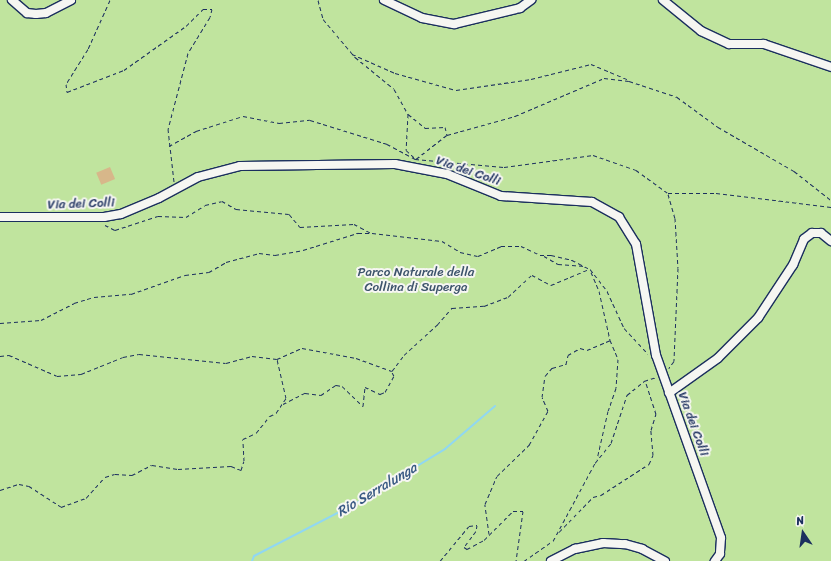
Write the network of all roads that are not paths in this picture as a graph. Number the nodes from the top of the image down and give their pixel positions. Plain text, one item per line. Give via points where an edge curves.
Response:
1 (12, 0) edge
2 (71, 0) edge
3 (384, 0) edge
4 (531, 0) edge
5 (663, 0) edge
6 (831, 67) edge
7 (0, 217) edge
8 (831, 241) edge
9 (669, 393) junction
10 (551, 561) edge
11 (665, 561) edge
12 (714, 561) edge

1 - 2 street via 27,13 36,14 46,13
3 - 4 street via 422,18 454,24 520,8
5 - 6 street via 700,31 729,44 764,44
7 - 9 street, Via dei Colli via 110,216 139,208 198,177 240,166 395,164 447,174 501,196 592,202 619,217 636,244 656,355
8 - 9 street via 821,233 812,233 804,239 793,265 758,318 718,358
9 - 12 street, Via dei Colli via 720,538 720,554
10 - 11 street via 575,549 603,543 625,544 642,549

